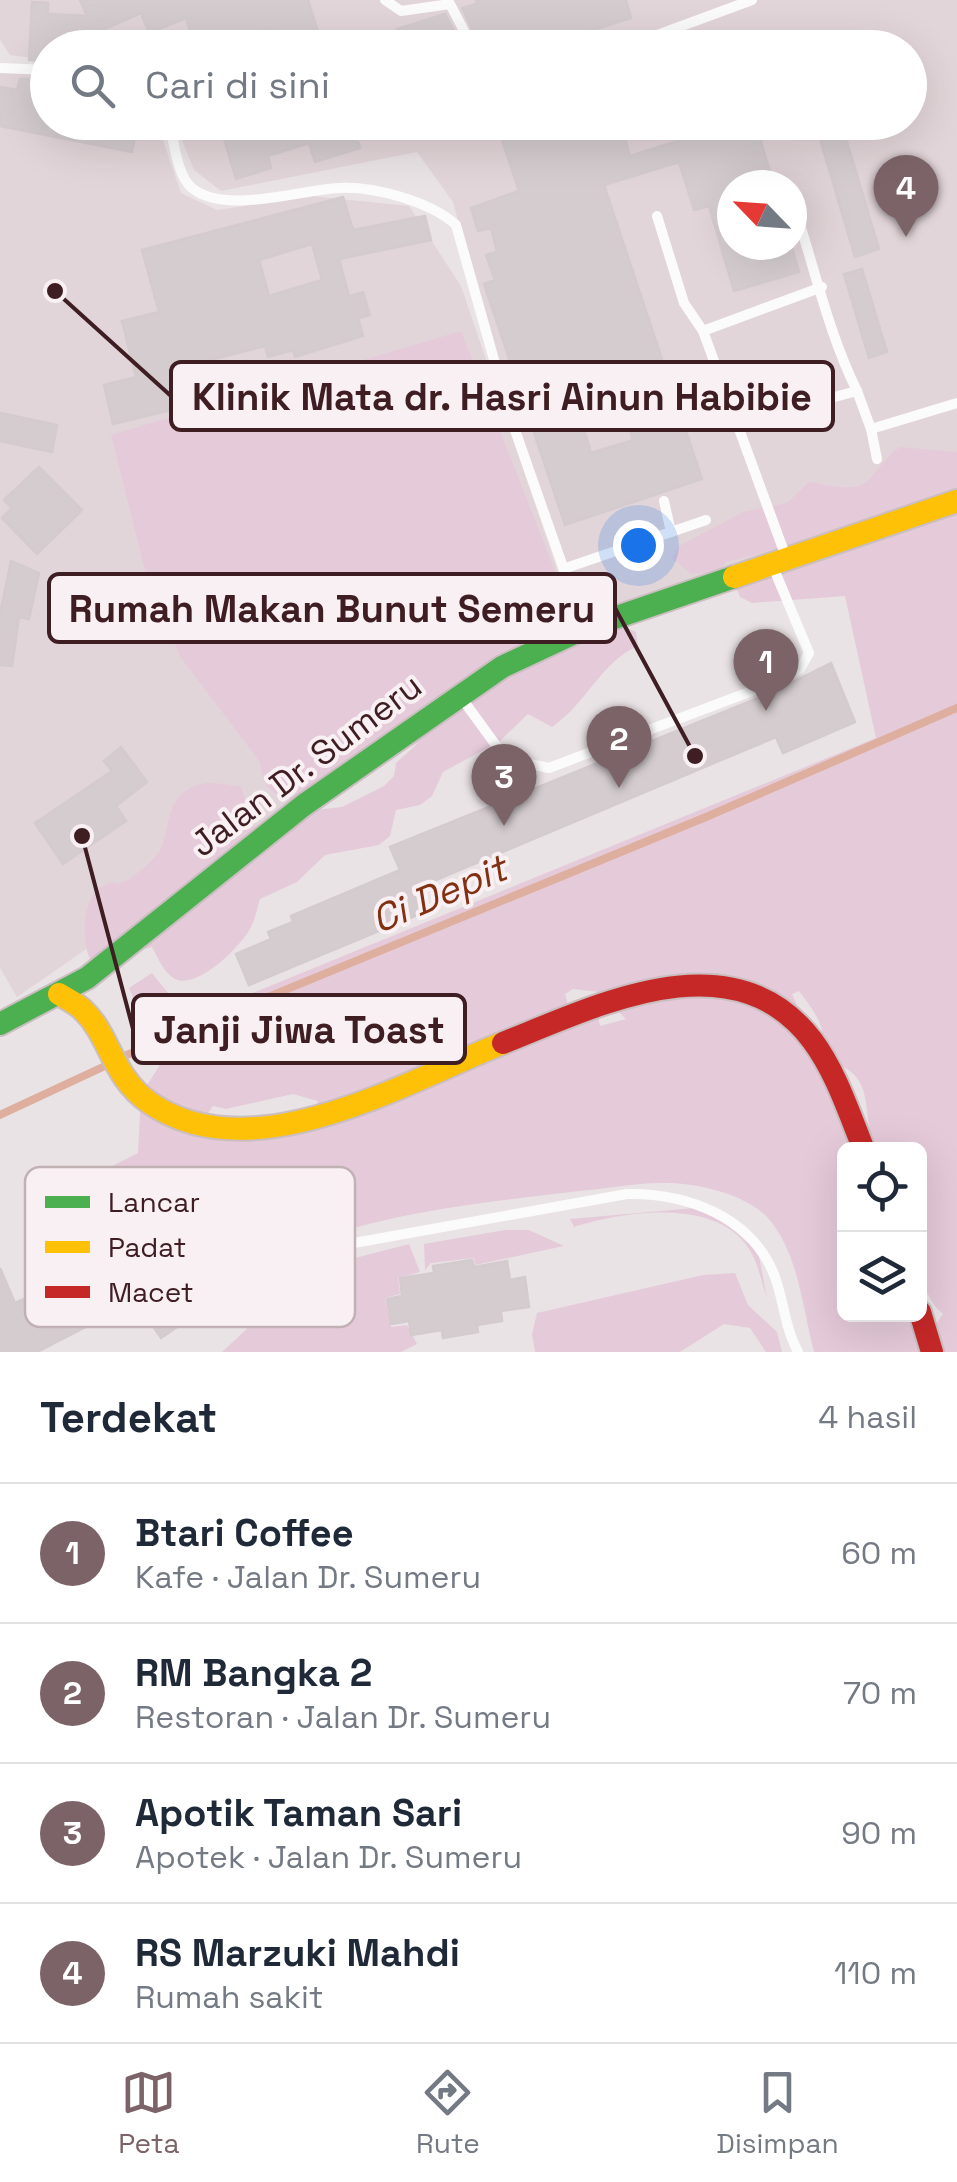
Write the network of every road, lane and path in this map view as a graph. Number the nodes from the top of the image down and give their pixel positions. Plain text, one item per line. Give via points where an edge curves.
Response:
1 (385, 0) edge
2 (752, 0) edge
3 (464, 30) edge
4 (671, 30) edge
5 (0, 68) edge
6 (30, 69) edge
7 (174, 140) edge
8 (657, 216) dead end
9 (807, 244) edge
10 (822, 287) junction
11 (703, 330) junction
12 (857, 391) junction
13 (957, 403) edge
14 (737, 423) junction
15 (871, 429) junction
16 (877, 459) dead end
17 (664, 501) dead end
18 (957, 501) edge
19 (706, 520) dead end
20 (671, 532) junction
21 (778, 560) junction
22 (566, 568) junction
23 (585, 628) junction
24 (459, 695) junction
25 (87, 978) junction
26 (59, 994) junction
27 (90, 1021) junction
28 (0, 1024) edge
29 (861, 1142) edge
30 (355, 1243) edge
31 (923, 1322) edge
32 (798, 1352) edge
33 (932, 1352) edge

1 - 3 lane via 401,11 450,4
2 - 4 lane
5 - 6 lane
7 - 22 lane via 185,179 202,194 231,199 351,189 421,206 456,225 508,412
8 - 11 lane via 684,303
9 - 10 lane
10 - 11 lane
10 - 12 lane via 833,340
11 - 14 lane
12 - 14 lane
12 - 15 lane
13 - 15 lane
14 - 21 lane
15 - 16 lane
17 - 20 lane
18 - 21 main road, Jalan Dr. Sumeru
19 - 20 lane
20 - 22 lane
21 - 23 main road, Jalan Dr. Sumeru
21 - 24 lane via 809,653 800,670 770,684 549,768 506,759
22 - 23 lane
23 - 24 main road, Jalan Dr. Sumeru
24 - 25 main road, Jalan Dr. Sumeru via 304,805
25 - 26 main road, Jalan Dr. Sumeru
25 - 27 main road
26 - 27 main road
26 - 28 main road, Jalan Dr. Sumeru
27 - 29 main road via 117,1070 150,1103 227,1132 310,1122 623,995 704,986 761,998 802,1027
30 - 32 lane via 627,1194 677,1198 722,1217 754,1242 775,1278
31 - 33 main road

